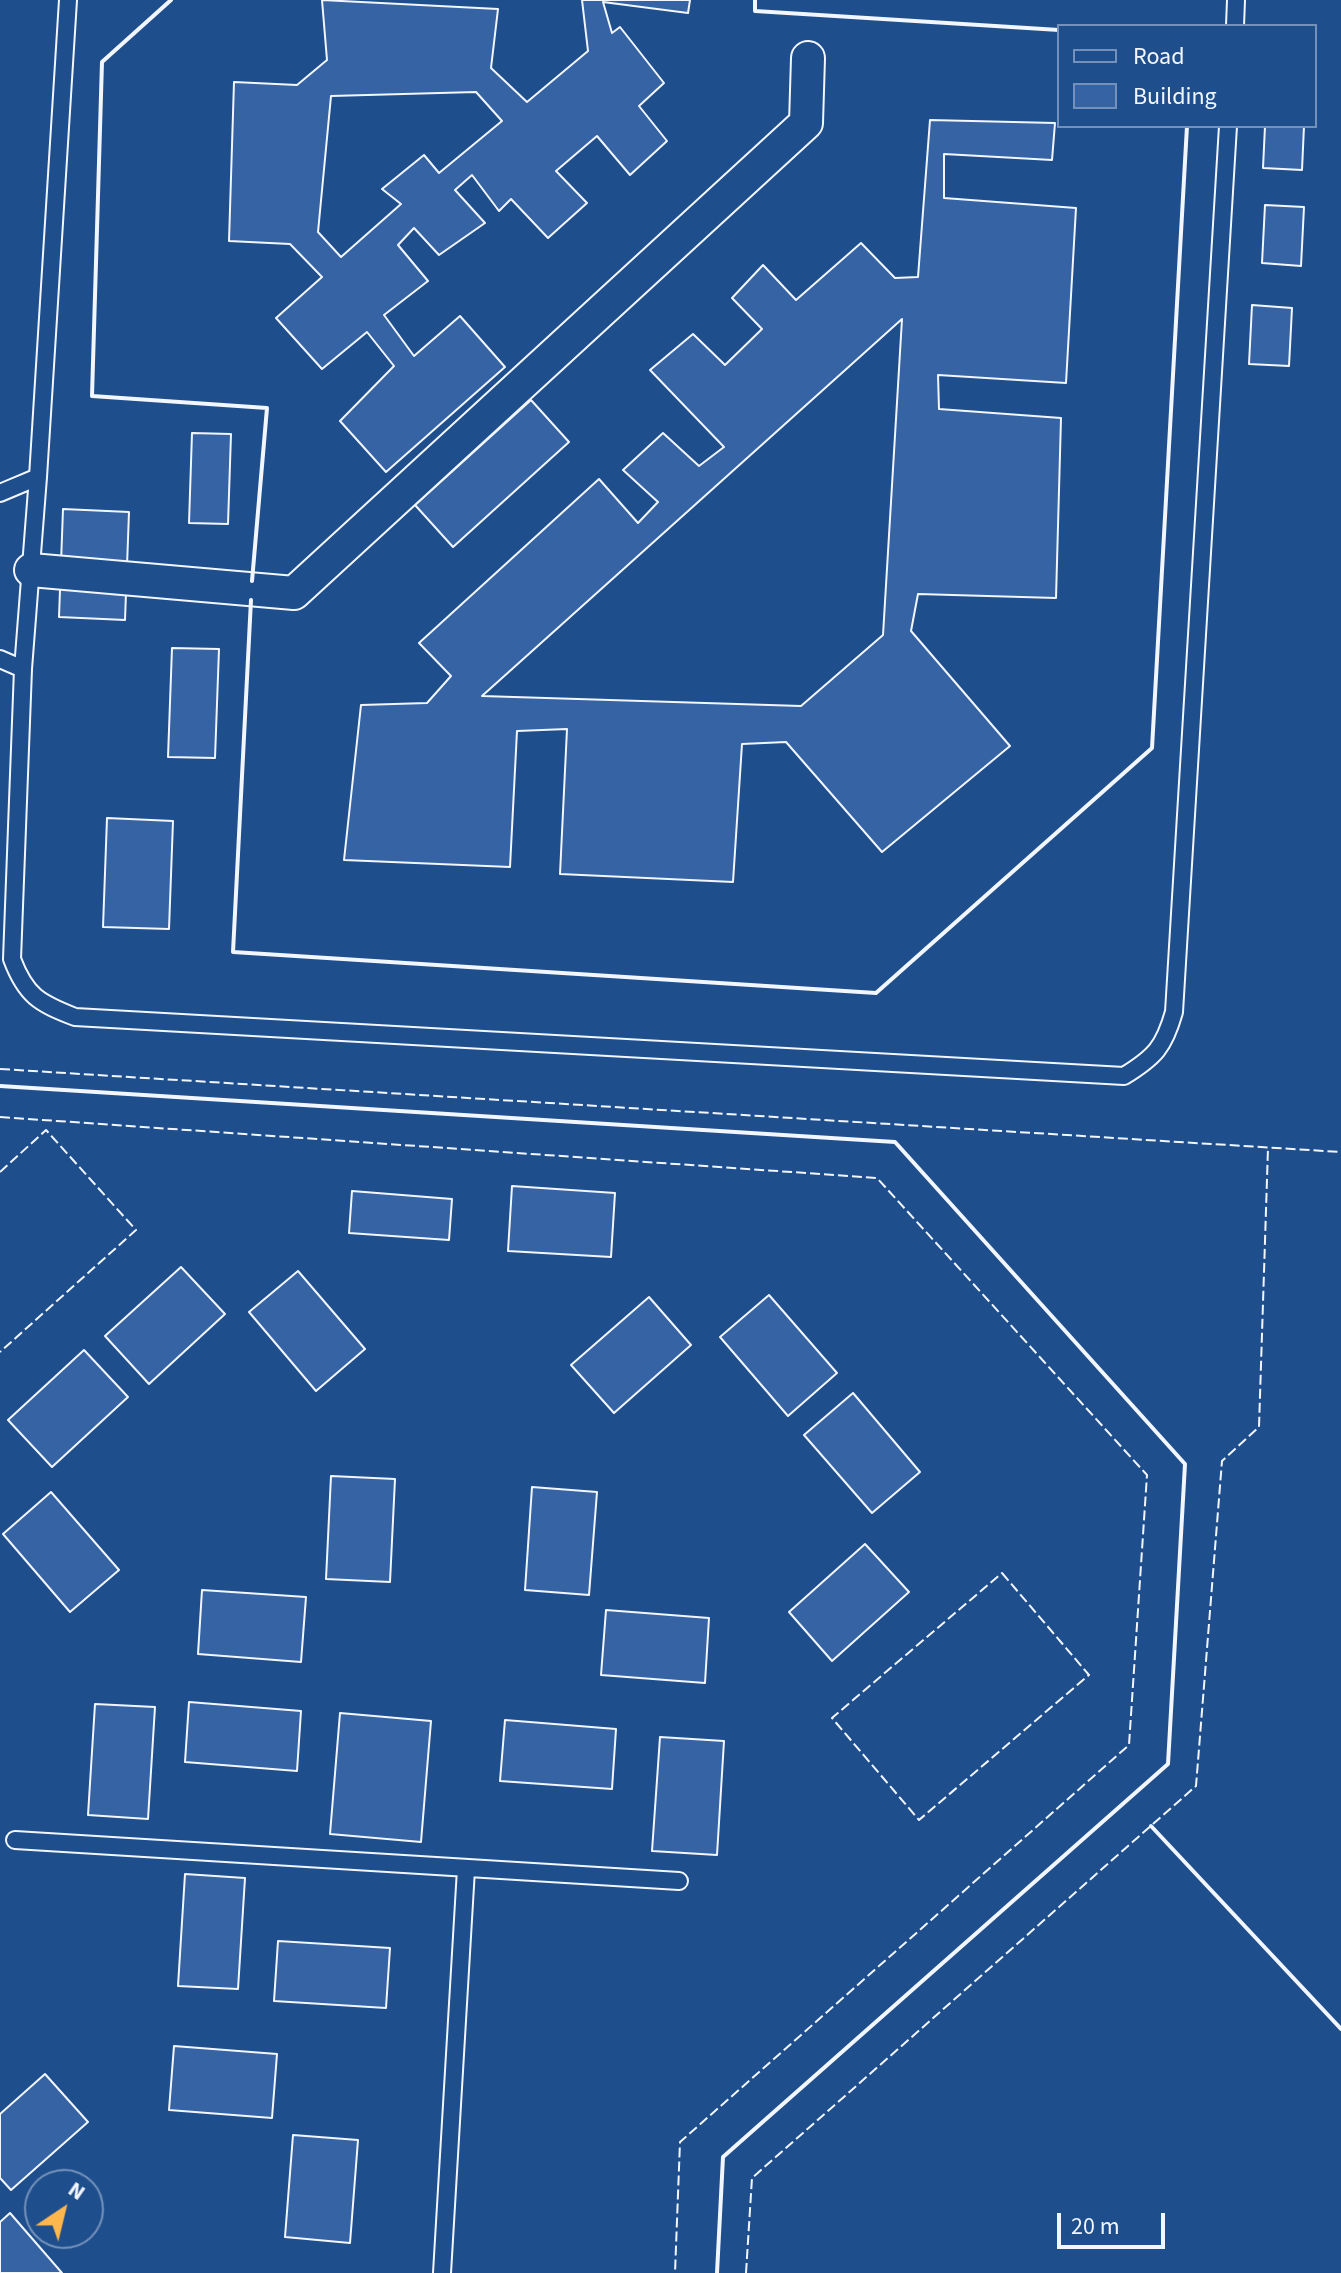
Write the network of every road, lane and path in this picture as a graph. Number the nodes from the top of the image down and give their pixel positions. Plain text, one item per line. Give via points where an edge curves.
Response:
1 (68, 0) edge
2 (1236, 0) edge
3 (1235, 24) edge
4 (808, 58) dead end
5 (1228, 128) edge
6 (38, 477) junction
7 (0, 493) edge
8 (31, 570) junction
9 (0, 659) edge
10 (23, 669) junction
11 (15, 1840) dead end
12 (466, 1869) junction
13 (679, 1881) dead end
14 (442, 2273) edge

1 - 6 lane
2 - 3 lane
4 - 8 street via 806,123 294,593
5 - 10 lane via 1174,1012 1166,1039 1150,1060 1124,1076 75,1017 44,1005 21,983 12,959
6 - 7 lane
6 - 8 lane
8 - 10 lane
9 - 10 lane
11 - 12 lane
12 - 13 lane
12 - 14 lane

